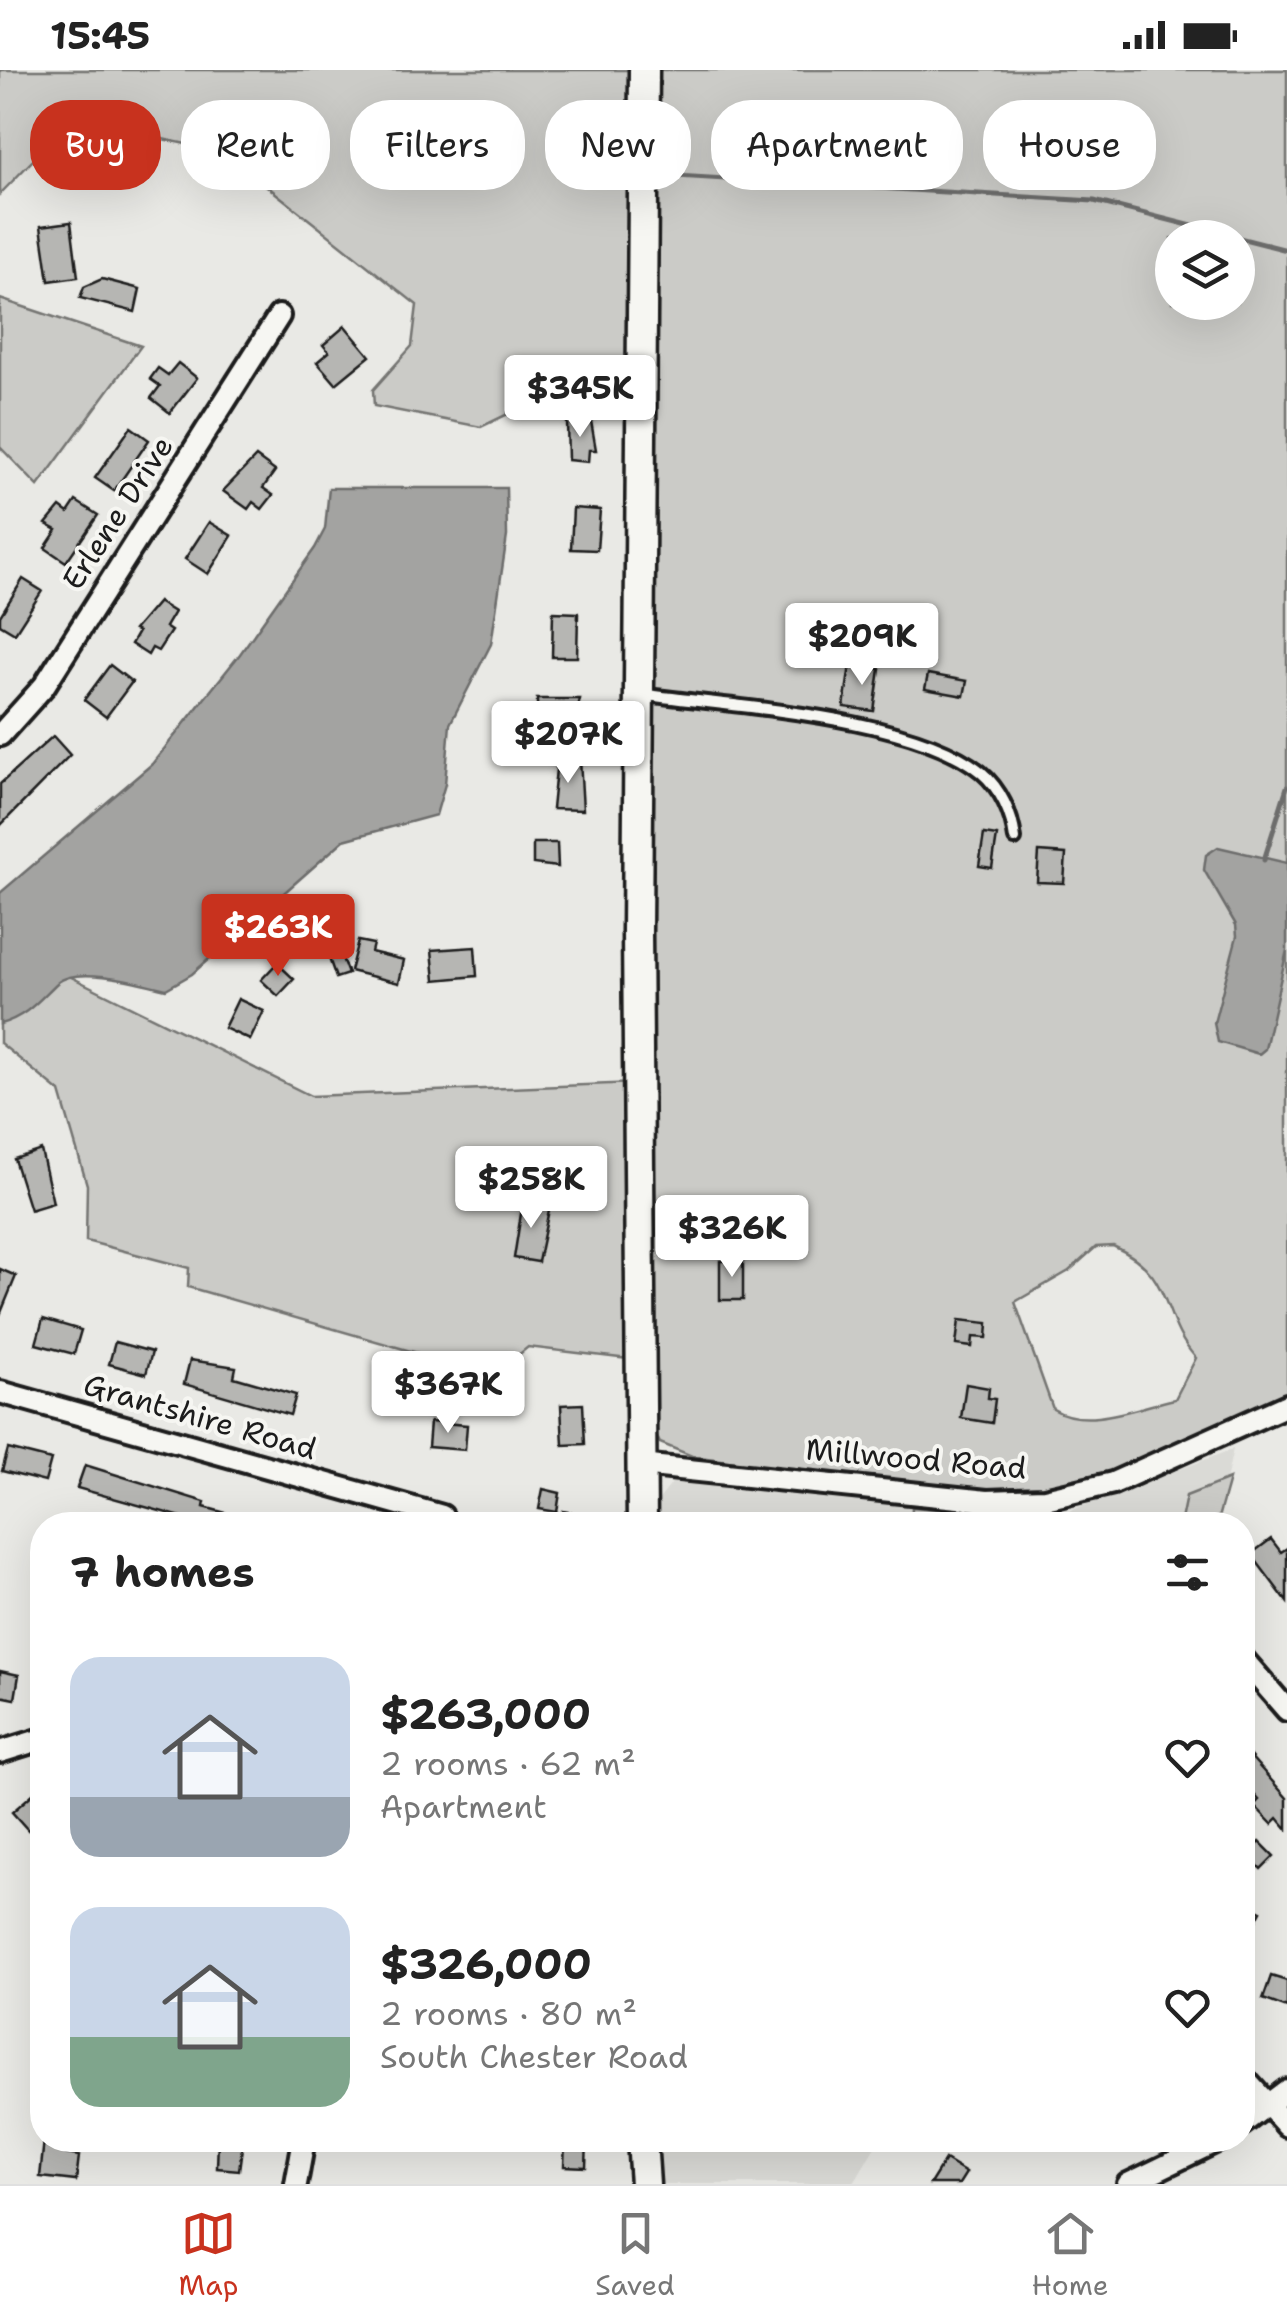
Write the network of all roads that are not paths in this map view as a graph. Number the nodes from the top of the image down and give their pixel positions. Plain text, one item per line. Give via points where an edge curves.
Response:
1 (644, 70) edge
2 (279, 316) dead end
3 (639, 694) junction
4 (0, 735) edge
5 (1015, 839) dead end
6 (0, 1392) edge
7 (1287, 1405) edge
8 (641, 1466) junction
9 (428, 1512) edge
10 (642, 1512) edge
11 (1255, 1673) edge
12 (1287, 1710) edge
13 (30, 1743) edge
14 (0, 1752) edge
15 (1287, 2090) edge
16 (1255, 2091) edge
17 (1268, 2106) junction
18 (1255, 2115) edge
19 (1287, 2126) edge
20 (302, 2152) edge
21 (643, 2152) edge
22 (1194, 2152) edge
23 (296, 2184) edge
24 (645, 2184) edge
25 (1128, 2184) edge

1 - 3 street
2 - 4 street, Erlene Drive via 44,686
3 - 5 lane via 880,730 944,751 984,774 999,792
3 - 8 street
6 - 9 street, Grantshire Road
7 - 8 street, Millwood Road via 1113,1483 1045,1500 987,1501
8 - 10 street
11 - 12 street
13 - 14 street
15 - 17 street
16 - 17 street
17 - 18 street
17 - 19 street
20 - 23 street
21 - 24 street
22 - 25 street

